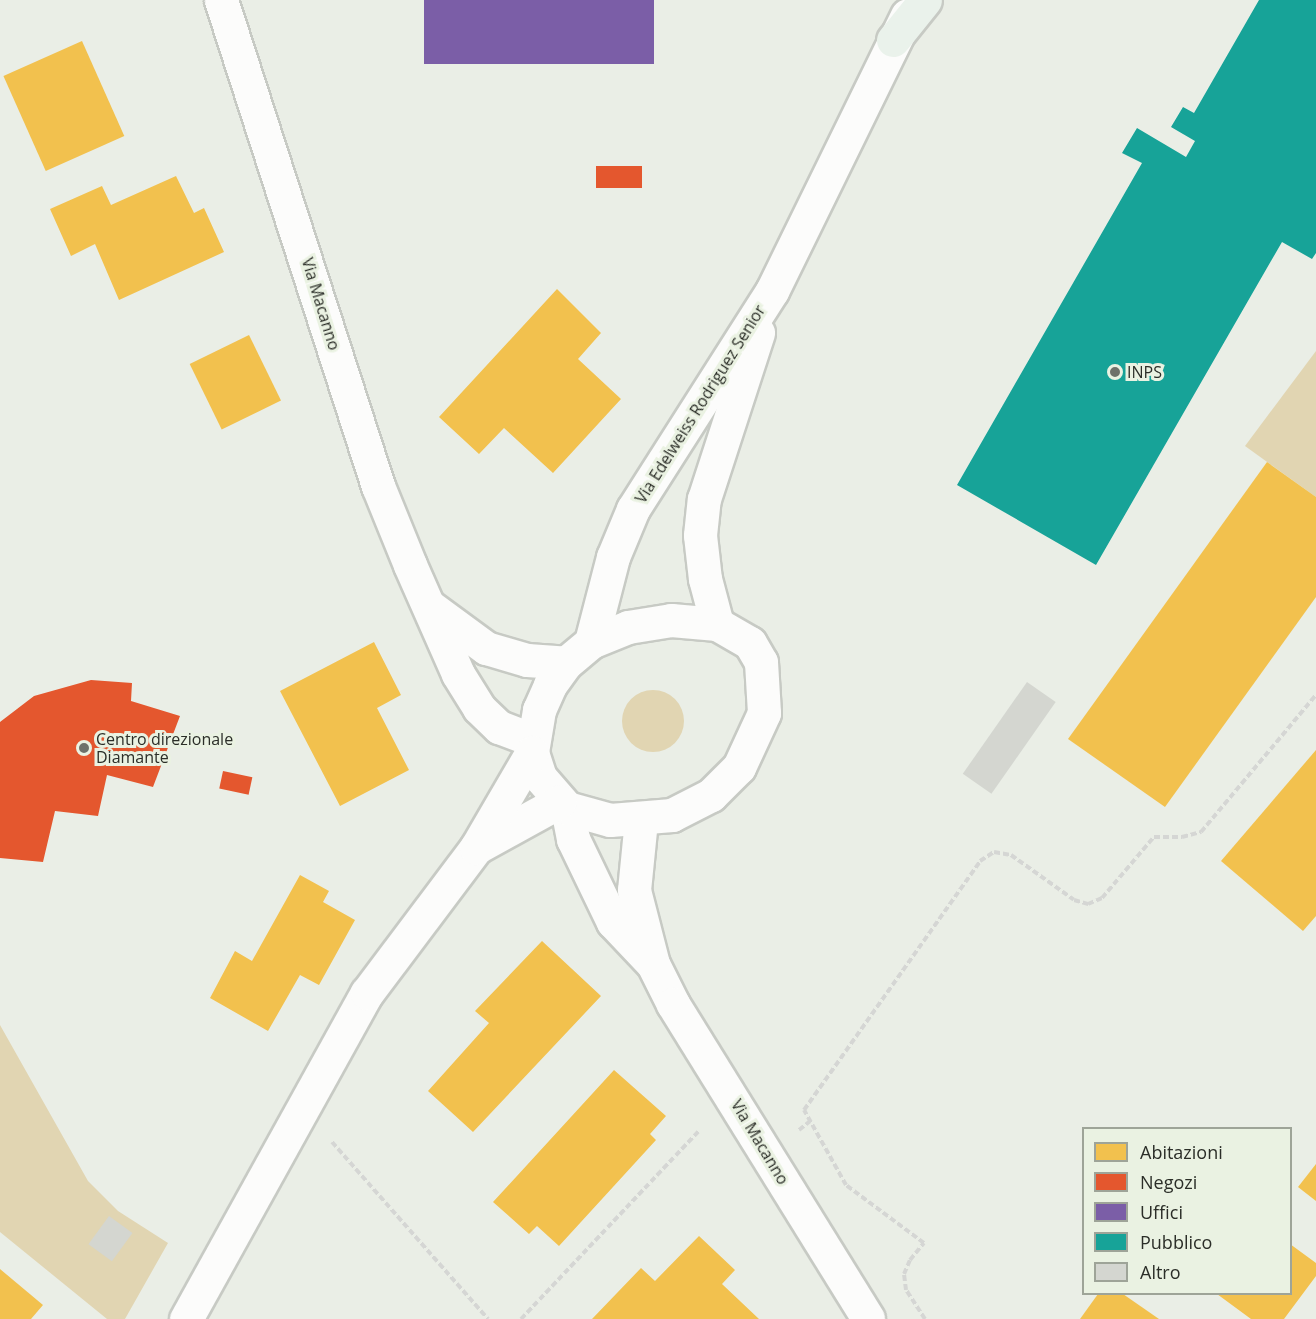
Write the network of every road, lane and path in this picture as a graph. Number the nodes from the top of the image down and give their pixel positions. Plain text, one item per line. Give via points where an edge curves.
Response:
1 (221, 0) edge
2 (900, 0) edge
3 (916, 0) edge
4 (925, 0) edge
5 (893, 40) junction
6 (772, 291) junction
7 (427, 605) junction
8 (717, 624) junction
9 (591, 642) junction
10 (566, 663) junction
11 (1316, 695) edge
12 (532, 745) junction
13 (563, 805) junction
14 (641, 820) junction
15 (476, 848) junction
16 (653, 964) junction
17 (732, 1096) junction
18 (330, 1139) dead end
19 (186, 1319) edge
20 (488, 1319) edge
21 (521, 1319) edge
22 (868, 1319) edge
23 (925, 1319) edge

1 - 7 street, Via Macanno via 378,486
2 - 5 main road
3 - 5 street
4 - 5 main road
5 - 6 street
6 - 8 street, Via Edelweiss Rodriguez Senior via 704,499 700,535 705,579
6 - 9 street, Via Edelweiss Rodriguez Senior via 633,509 613,557
7 - 10 street via 486,648 527,660
7 - 12 street, Via Macanno via 458,674 479,708 500,727
8 - 9 street via 671,620 628,627
8 - 14 street via 750,643 761,662 764,713 739,767 711,795 672,814
9 - 10 street
10 - 12 street via 550,685
11 - 23 path via 1202,832 1154,837 1102,898 1088,904 1074,900 1011,855 994,852 980,861 804,1110 846,1185 924,1243 904,1274 906,1290
12 - 13 street via 540,777
12 - 15 street
13 - 14 street via 610,820
13 - 15 street
13 - 16 street, Via Macanno via 573,839 613,922
14 - 16 street, Via Macanno via 634,890
15 - 19 street via 367,993
16 - 17 street, Via Macanno via 673,1004
17 - 21 path
17 - 22 street, Via Macanno
18 - 20 path

